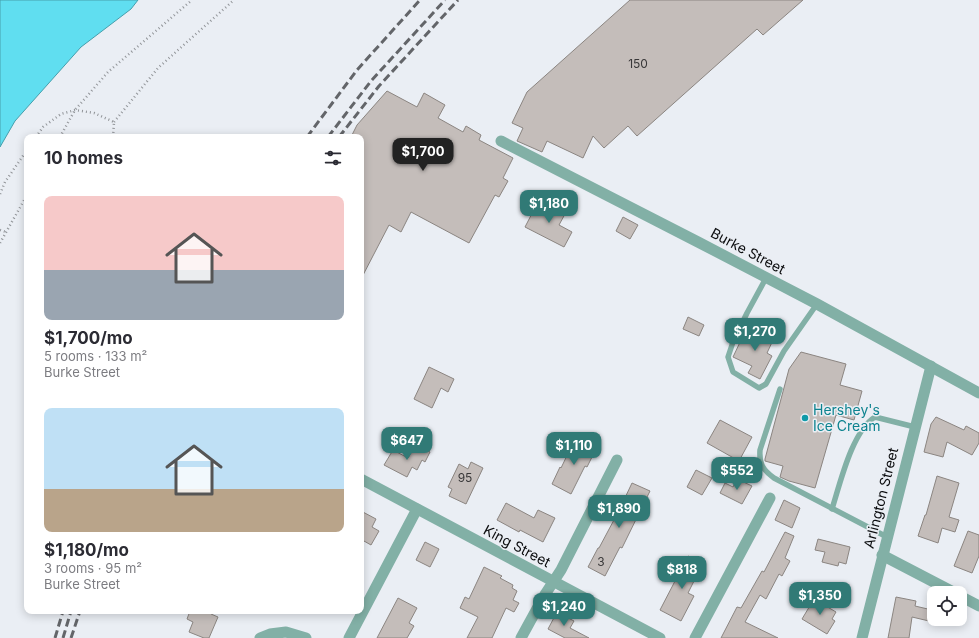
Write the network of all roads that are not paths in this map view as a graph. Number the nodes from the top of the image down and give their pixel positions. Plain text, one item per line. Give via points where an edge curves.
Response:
1 (501, 141) dead end
2 (766, 278) junction
3 (817, 304) junction
4 (931, 366) junction
5 (780, 389) dead end
6 (979, 393) edge
7 (915, 427) junction
8 (617, 460) dead end
9 (364, 481) edge
10 (770, 498) dead end
11 (417, 509) junction
12 (832, 509) junction
13 (887, 537) junction
14 (882, 555) junction
15 (553, 582) junction
16 (942, 586) edge
17 (967, 600) edge
18 (979, 606) edge
19 (364, 610) edge
20 (362, 614) edge
21 (260, 638) edge
22 (306, 638) edge
23 (349, 638) edge
24 (521, 638) edge
25 (660, 638) edge
26 (695, 638) edge
27 (862, 638) edge

1 - 2 street, Burke Street
2 - 3 street, Burke Street
2 - 3 lane via 736,335 728,357 733,372 759,388 766,384 784,351
3 - 4 street, Burke Street
4 - 6 street, Burke Street
4 - 7 street, Arlington Street
5 - 12 lane via 760,450 762,466 774,478
7 - 12 lane via 875,417 869,421 851,450
7 - 13 street, Arlington Street
8 - 15 street
9 - 11 street, King Street
10 - 26 street
11 - 15 street, King Street
11 - 19 street
12 - 13 lane
13 - 14 street, Arlington Street
14 - 16 street
14 - 27 street, Arlington Street
15 - 24 street
15 - 25 street, King Street
17 - 18 street
20 - 23 street
21 - 22 street via 286,632

